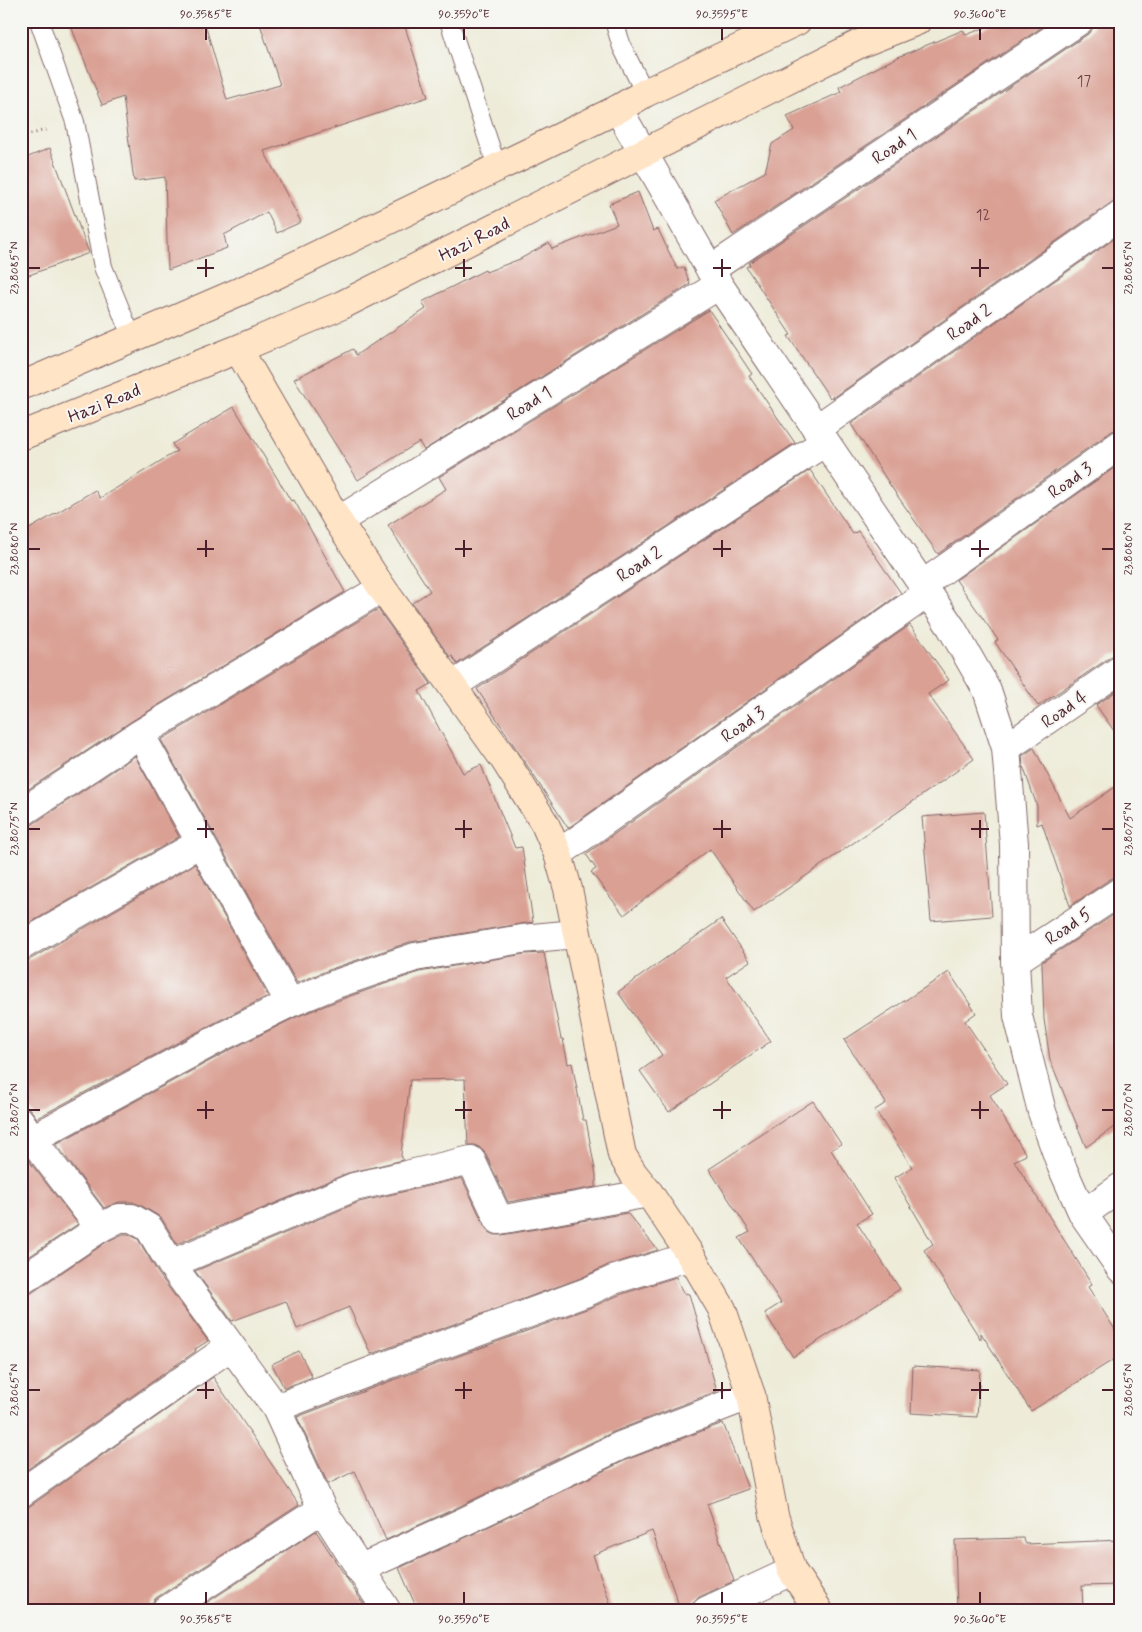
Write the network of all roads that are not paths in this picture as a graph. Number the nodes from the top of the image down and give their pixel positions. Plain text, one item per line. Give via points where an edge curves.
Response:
1 (39, 21) edge
2 (449, 21) edge
3 (614, 21) edge
4 (798, 21) edge
5 (917, 21) edge
6 (1079, 21) edge
7 (646, 94) junction
8 (618, 109) junction
9 (644, 154) junction
10 (497, 167) junction
11 (1121, 215) edge
12 (715, 278) junction
13 (132, 338) junction
14 (238, 349) junction
15 (21, 386) edge
16 (821, 435) junction
17 (21, 436) edge
18 (1121, 444) edge
19 (338, 521) junction
20 (382, 588) junction
21 (925, 589) junction
22 (1121, 669) edge
23 (452, 686) junction
24 (140, 734) junction
25 (1006, 748) junction
26 (21, 813) edge
27 (200, 843) junction
28 (558, 854) junction
29 (1121, 891) edge
30 (576, 934) junction
31 (21, 946) edge
32 (1015, 961) junction
33 (290, 1003) junction
34 (26, 1131) edge
35 (1121, 1187) edge
36 (649, 1194) junction
37 (1083, 1214) junction
38 (100, 1228) junction
39 (691, 1256) junction
40 (172, 1264) junction
41 (1121, 1269) edge
42 (21, 1282) edge
43 (231, 1346) junction
44 (751, 1395) junction
45 (276, 1408) junction
46 (21, 1493) edge
47 (322, 1509) junction
48 (359, 1569) junction
49 (792, 1571) junction
50 (165, 1611) edge
51 (387, 1611) edge
52 (706, 1611) edge
53 (819, 1611) edge

1 - 13 lane via 75,122 103,268
2 - 10 lane
3 - 7 lane via 622,48
4 - 7 street
5 - 9 street, Hazi Road via 859,44
6 - 12 street, Road 1
7 - 8 street
8 - 9 street
8 - 10 street
9 - 12 street
9 - 14 street, Hazi Road via 342,304
10 - 13 street via 257,284
11 - 16 street, Road 2
12 - 16 street
12 - 19 street, Road 1
13 - 15 street
14 - 17 street, Hazi Road
14 - 19 street
16 - 21 street
16 - 23 street, Road 2
18 - 21 street, Road 3
19 - 20 street
20 - 23 street
20 - 24 street
21 - 25 street via 987,690
21 - 28 street, Road 3
22 - 25 street, Road 4
23 - 28 street via 504,758 545,824
24 - 26 street
24 - 27 street
25 - 32 street via 1014,844
27 - 31 street
27 - 33 street
28 - 30 street
29 - 32 street, Road 5
30 - 33 street via 415,957
30 - 36 street via 622,1155
32 - 37 street via 1018,1016 1042,1112
33 - 34 street
34 - 38 street
35 - 37 street
36 - 39 street
36 - 40 street via 499,1220 471,1160 354,1187
37 - 41 street
38 - 40 street via 119,1218 132,1218 149,1228
38 - 42 street
39 - 44 street via 722,1309
39 - 45 street via 614,1280
40 - 43 street
43 - 45 street
43 - 46 street
44 - 48 street via 620,1446
44 - 49 street via 774,1515
45 - 47 street
47 - 48 street
47 - 50 street
48 - 51 street
49 - 52 street
49 - 53 street

